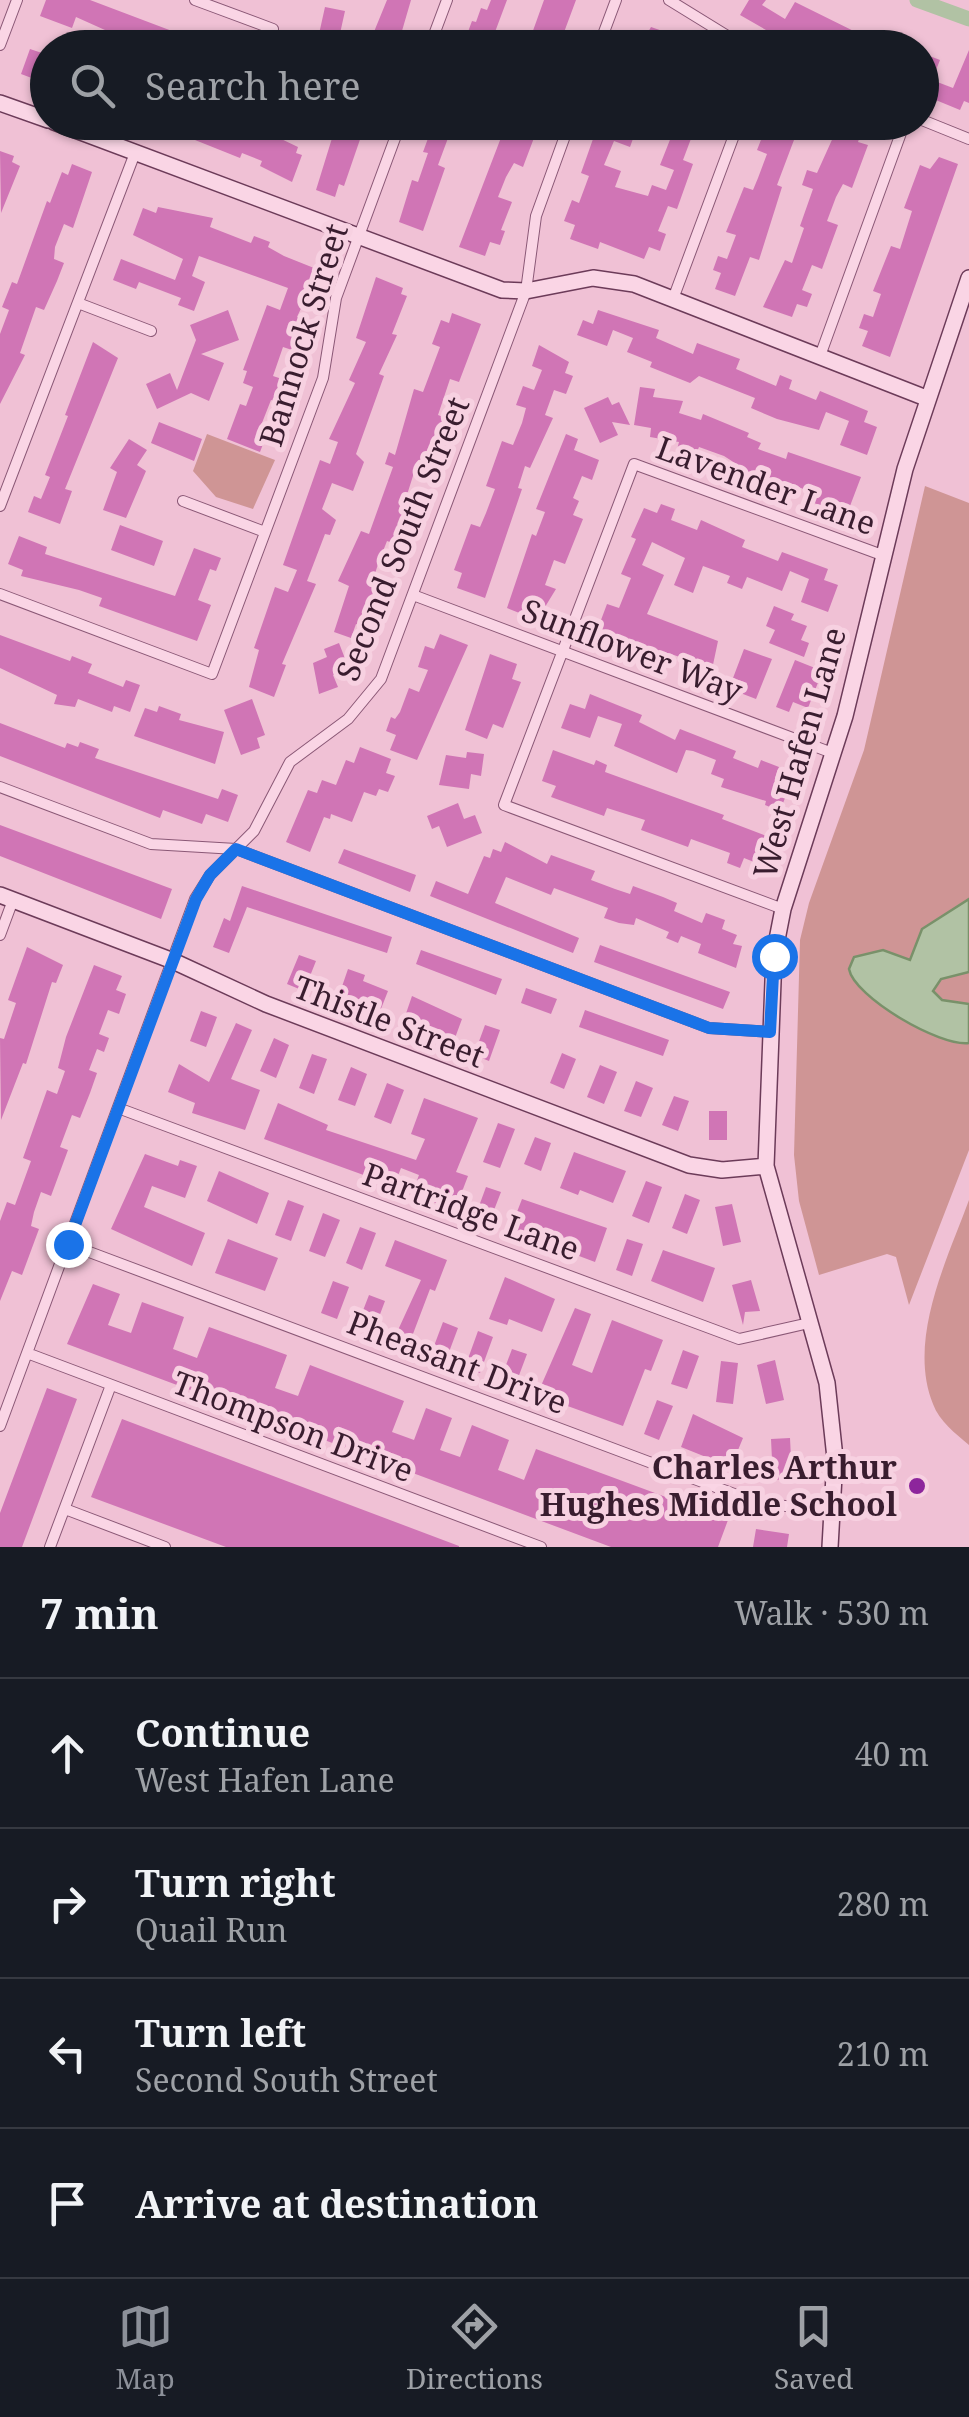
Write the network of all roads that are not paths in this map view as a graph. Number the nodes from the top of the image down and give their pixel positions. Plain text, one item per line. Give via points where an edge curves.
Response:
1 (17, 0) edge
2 (195, 0) edge
3 (447, 0) edge
4 (616, 0) edge
5 (669, 0) edge
6 (273, 30) dead end
7 (436, 30) edge
8 (605, 30) edge
9 (718, 30) edge
10 (0, 46) edge
11 (0, 102) edge
12 (30, 113) edge
13 (939, 127) edge
14 (969, 139) edge
15 (101, 140) edge
16 (394, 140) edge
17 (563, 140) edge
18 (732, 140) edge
19 (898, 140) edge
20 (136, 153) junction
21 (359, 236) junction
22 (969, 278) edge
23 (526, 291) junction
24 (672, 299) junction
25 (78, 303) junction
26 (151, 330) dead end
27 (820, 356) junction
28 (926, 398) junction
29 (183, 501) dead end
30 (0, 506) edge
31 (265, 532) junction
32 (882, 556) junction
33 (0, 594) edge
34 (412, 595) junction
35 (562, 652) junction
36 (834, 754) junction
37 (0, 787) edge
38 (236, 849) junction
39 (6, 898) edge
40 (783, 909) junction
41 (0, 935) edge
42 (173, 961) junction
43 (770, 1032) junction
44 (118, 1108) junction
45 (766, 1166) junction
46 (68, 1244) junction
47 (808, 1323) junction
48 (27, 1354) junction
49 (112, 1385) junction
50 (0, 1426) edge
51 (64, 1510) junction
52 (833, 1510) junction
53 (50, 1547) edge
54 (164, 1547) edge
55 (541, 1547) edge
56 (830, 1547) edge

1 - 10 street
2 - 6 street
3 - 7 street
4 - 8 street
5 - 9 street
11 - 12 street
13 - 14 street
15 - 20 street
16 - 21 street, Bannock Street
17 - 23 street, Second South Street via 536,216
18 - 24 street
19 - 27 street
20 - 21 street
20 - 25 street
21 - 23 street via 502,290
21 - 31 street, Bannock Street via 336,298 323,378
22 - 28 street, West Hafen Lane
23 - 24 street via 592,278
23 - 34 street, Second South Street
24 - 27 street
25 - 26 street
25 - 30 street
27 - 28 street
28 - 32 street, West Hafen Lane
29 - 31 street
31 - 33 street, Bannock Street via 212,674
32 - 35 street, Lavender Lane via 634,464
32 - 36 street, West Hafen Lane
34 - 35 street, Sunflower Way
34 - 38 street, Second South Street via 366,702 290,762 254,831
35 - 36 street, Sunflower Way
35 - 40 street via 504,805
36 - 40 street, West Hafen Lane
37 - 38 street via 152,844
38 - 42 street, Second South Street via 196,899
38 - 43 street via 709,1028
39 - 41 street
39 - 42 street, Thistle Street
40 - 43 street, West Hafen Lane
42 - 44 street, Second South Street
42 - 45 street, Thistle Street via 266,1004 689,1165
43 - 45 street, West Hafen Lane
44 - 46 street, Second South Street
44 - 47 street, Partridge Lane via 739,1339
45 - 47 street, West Hafen Lane
46 - 48 street, Second South Street
46 - 52 street, Pheasant Drive via 761,1504
47 - 52 street, West Hafen Lane via 827,1383
48 - 49 street, Thompson Drive
48 - 50 street, Second South Street
49 - 51 street
49 - 55 street, Thompson Drive
51 - 53 street
51 - 54 street
52 - 56 street, West Hafen Lane

